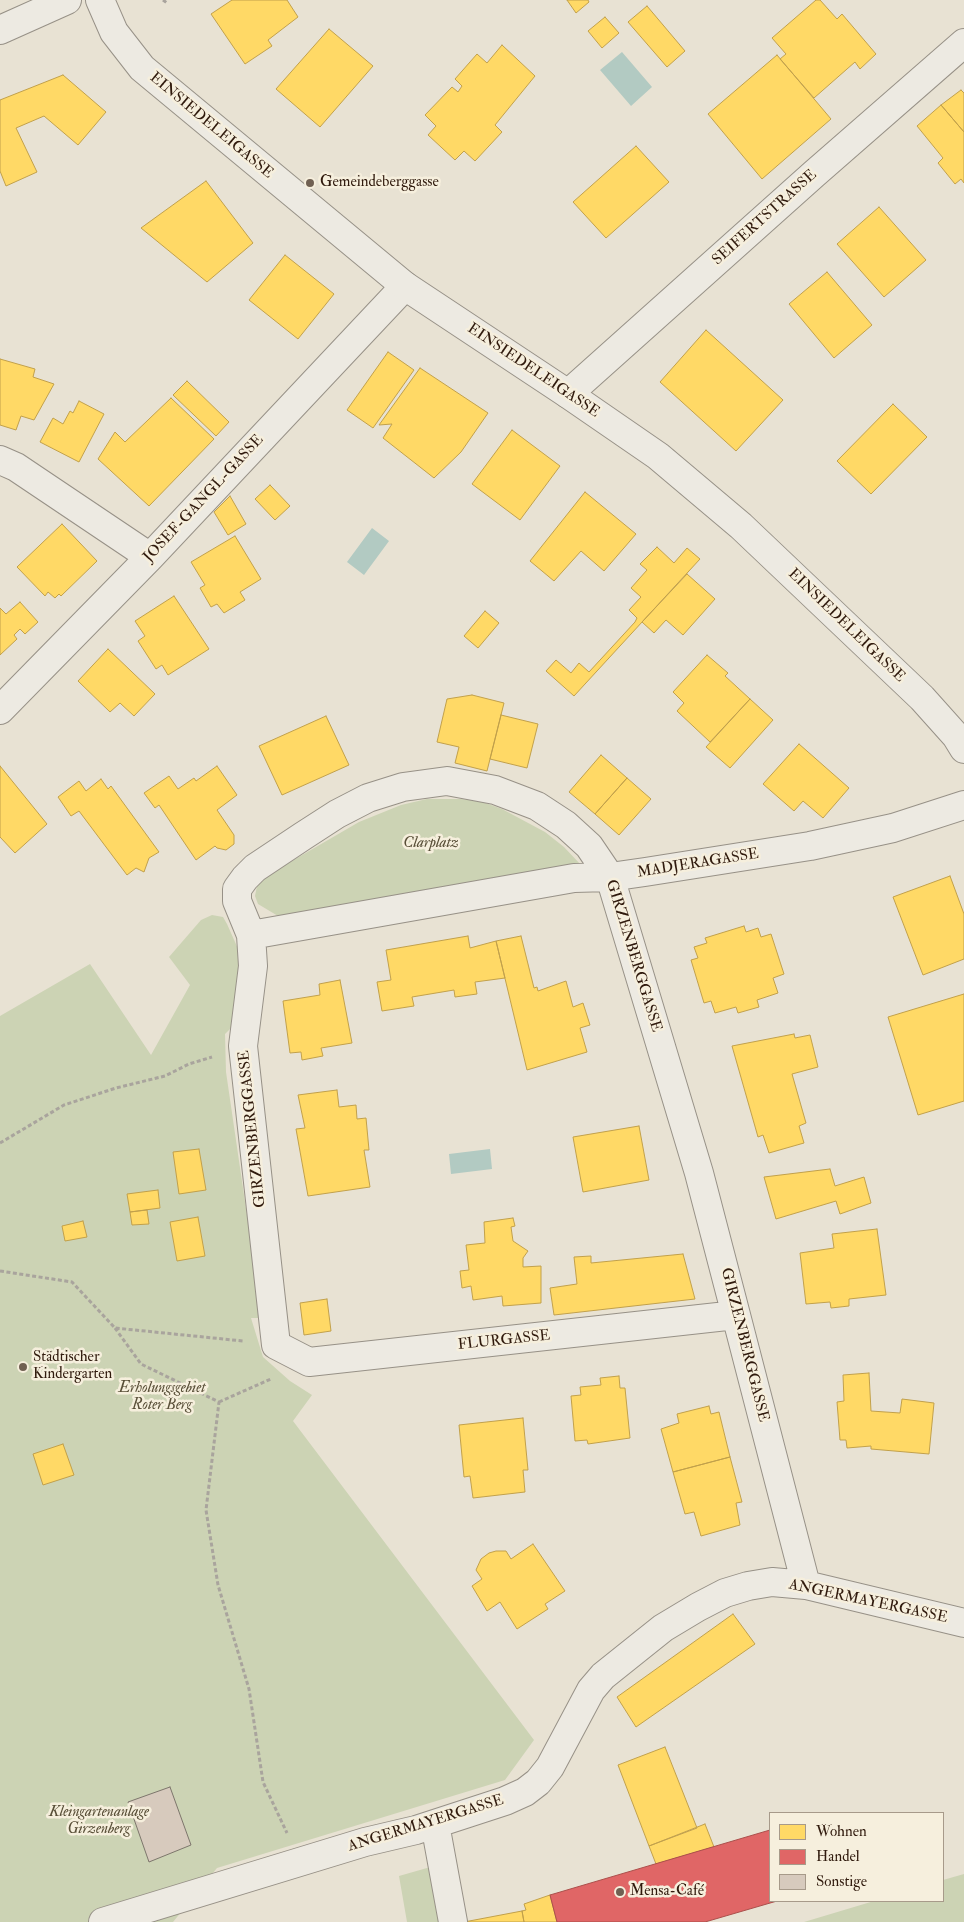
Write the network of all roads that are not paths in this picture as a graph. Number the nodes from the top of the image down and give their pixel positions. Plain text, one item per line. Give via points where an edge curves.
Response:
1 (67, 0) edge
2 (100, 0) edge
3 (0, 30) edge
4 (964, 43) edge
5 (405, 286) junction
6 (568, 394) junction
7 (0, 460) edge
8 (150, 557) junction
9 (0, 710) edge
10 (964, 750) edge
11 (964, 805) edge
12 (610, 876) junction
13 (251, 935) junction
14 (736, 1315) junction
15 (310, 1362) joint
16 (806, 1585) junction
17 (964, 1623) edge
18 (436, 1824) junction
19 (103, 1922) edge
20 (453, 1922) edge

1 - 3 street
2 - 5 street, EINSIEDELEIGASSE via 114,32 142,68
4 - 6 street, SEIFERTSTRASSE
5 - 6 street, EINSIEDELEIGASSE
5 - 8 street, JOSEF-GANGL-GASSE
6 - 10 street, EINSIEDELEIGASSE via 658,456 741,526 922,698 956,736
7 - 8 street via 16,467
8 - 9 street, JOSEF-GANGL-GASSE
11 - 12 street, MADJERAGASSE via 893,828 810,846
12 - 13 street, MADJERAGASSE via 574,878
12 - 13 street, GIRZENBERGGASSE via 589,846 566,825 537,806 495,790 447,781 403,787 368,798 337,814 244,878 237,889 237,901
12 - 14 street, GIRZENBERGGASSE via 699,1174
13 - 15 street, GIRZENBERGGASSE via 253,966 244,1046 276,1345
14 - 15 street, FLURGASSE
14 - 16 street, GIRZENBERGGASSE
16 - 17 street, ANGERMAYERGASSE
16 - 18 street, ANGERMAYERGASSE via 772,1582 748,1586 725,1593 663,1628 603,1676 591,1690 538,1782 526,1792 505,1801
18 - 19 street, ANGERMAYERGASSE via 365,1842
18 - 20 street

